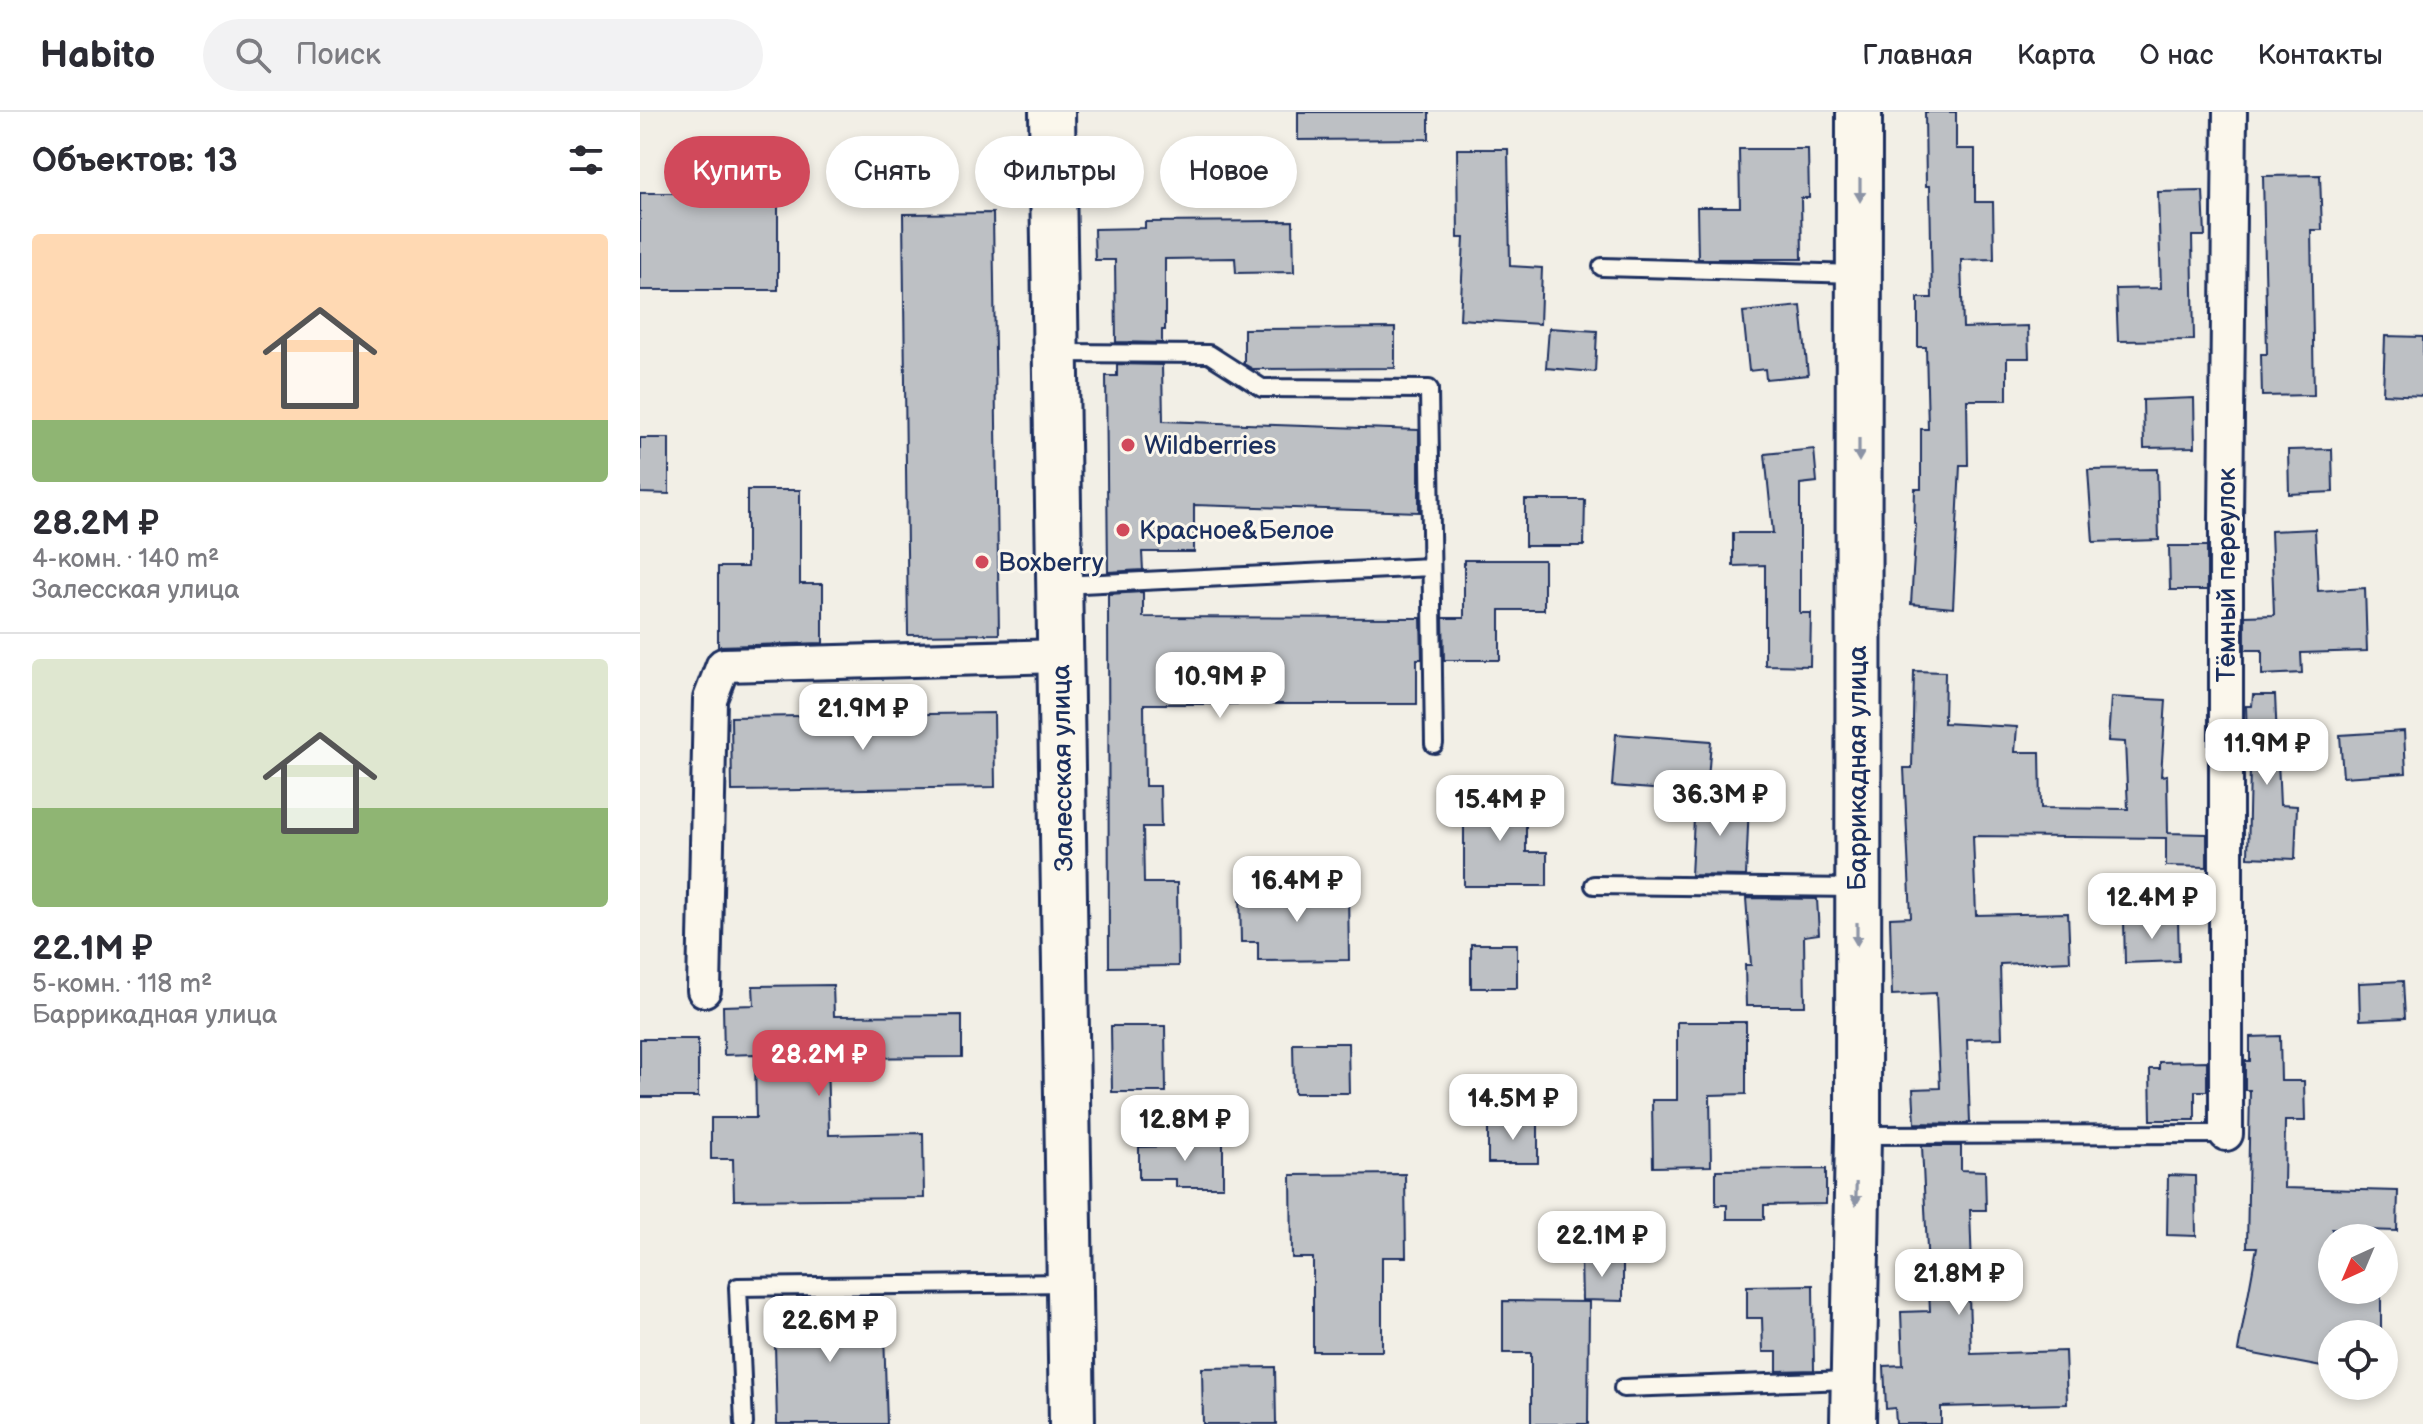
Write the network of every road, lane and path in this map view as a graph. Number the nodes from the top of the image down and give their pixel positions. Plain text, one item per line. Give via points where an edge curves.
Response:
1 (1052, 112) edge
2 (1859, 112) edge
3 (2230, 112) edge
4 (1602, 267) dead end
5 (1860, 274) junction
6 (1056, 353) junction
7 (1431, 567) junction
8 (1059, 585) junction
9 (1060, 656) junction
10 (1434, 744) dead end
11 (1594, 885) dead end
12 (1857, 888) junction
13 (704, 990) dead end
14 (2226, 1134) joint
15 (1858, 1135) junction
16 (1070, 1283) junction
17 (1852, 1380) junction
18 (1623, 1388) dead end
19 (744, 1424) edge
20 (1072, 1424) edge
21 (1853, 1424) edge

1 - 6 main road, Залесская улица
2 -> 5 main road, Баррикадная улица
3 - 14 street, Тёмный переулок
4 - 5 lane
5 -> 12 main road, Баррикадная улица
6 - 7 lane via 1209,354 1262,388 1429,389
6 - 8 main road, Залесская улица
7 - 8 lane
7 - 10 lane
8 - 9 main road, Залесская улица
9 - 13 street via 723,665 710,699
9 - 16 main road, Залесская улица
11 - 12 lane
12 -> 15 main road, Баррикадная улица
14 - 15 lane
15 -> 17 main road, Баррикадная улица
16 - 19 lane via 738,1287
16 - 20 main road, Залесская улица
17 - 18 lane
17 - 21 main road, Баррикадная улица

